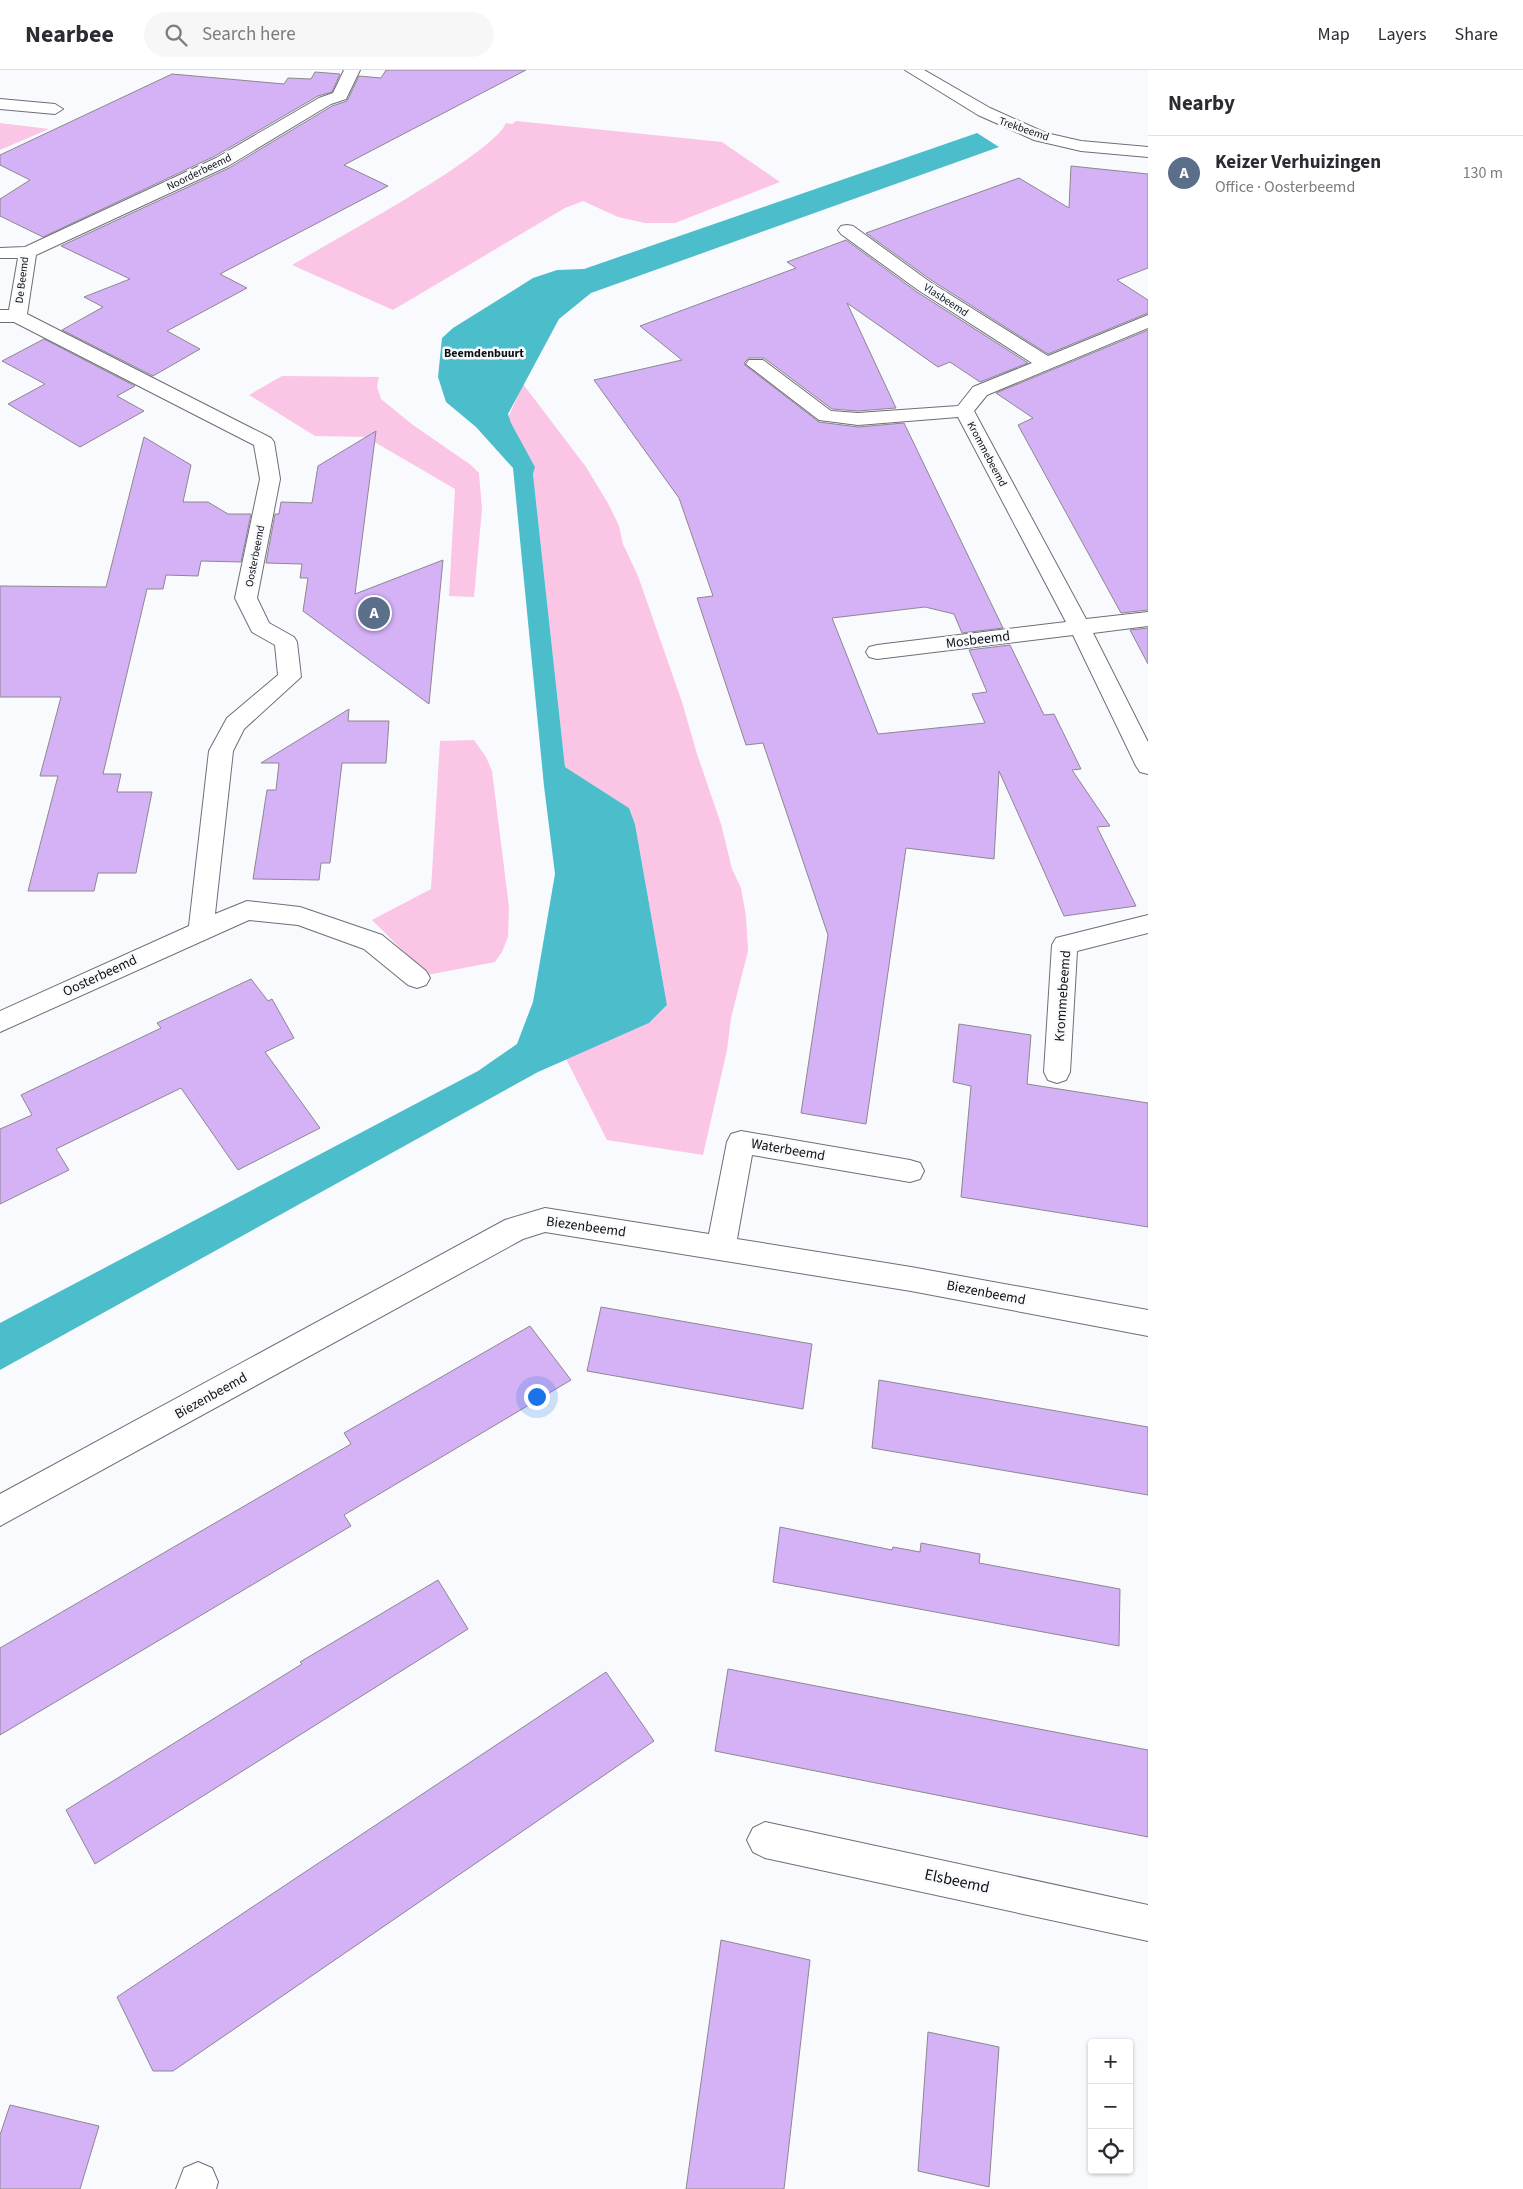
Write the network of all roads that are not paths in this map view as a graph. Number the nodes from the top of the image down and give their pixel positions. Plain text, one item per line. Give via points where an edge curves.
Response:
1 (352, 70) edge
2 (913, 70) edge
3 (0, 104) edge
4 (55, 109) dead end
5 (1148, 152) edge
6 (847, 230) dead end
7 (28, 252) junction
8 (0, 253) edge
9 (9, 316) edge
10 (1148, 322) edge
11 (756, 364) dead end
12 (1047, 364) junction
13 (964, 411) junction
14 (1148, 619) edge
15 (1080, 628) junction
16 (877, 652) dead end
17 (1148, 766) edge
18 (1148, 924) edge
19 (201, 930) junction
20 (417, 978) dead end
21 (0, 1022) edge
22 (1057, 1072) dead end
23 (910, 1171) dead end
24 (721, 1248) junction
25 (1148, 1323) edge
26 (0, 1511) edge
27 (765, 1840) dead end
28 (1148, 1923) edge

1 - 7 street, Noorderbeemd via 340,96 222,162
2 - 5 street, Trekbeemd via 1003,123 1061,142
3 - 4 street
6 - 12 street, Vlasbeemd via 924,286
7 - 8 street, De Beemd
7 - 9 street, De Beemd
9 - 19 street, Oosterbeemd via 264,442 270,479 246,598 260,627 286,642 290,677 235,724 221,751
10 - 12 street, Krommebeemd
11 - 13 street via 826,416 858,419
12 - 13 street, Krommebeemd via 980,391
13 - 15 street, Krommebeemd
14 - 15 street
15 - 16 street, Mosbeemd
15 - 17 street, Krommebeemd
18 - 22 street, Krommebeemd via 1064,945
19 - 20 street, Oosterbeemd via 248,910 300,916 373,942
19 - 21 street, Oosterbeemd
23 - 24 street, Waterbeemd via 741,1142
24 - 25 street, Biezenbeemd
24 - 26 street, Biezenbeemd via 545,1220 516,1228
27 - 28 street, Elsbeemd

